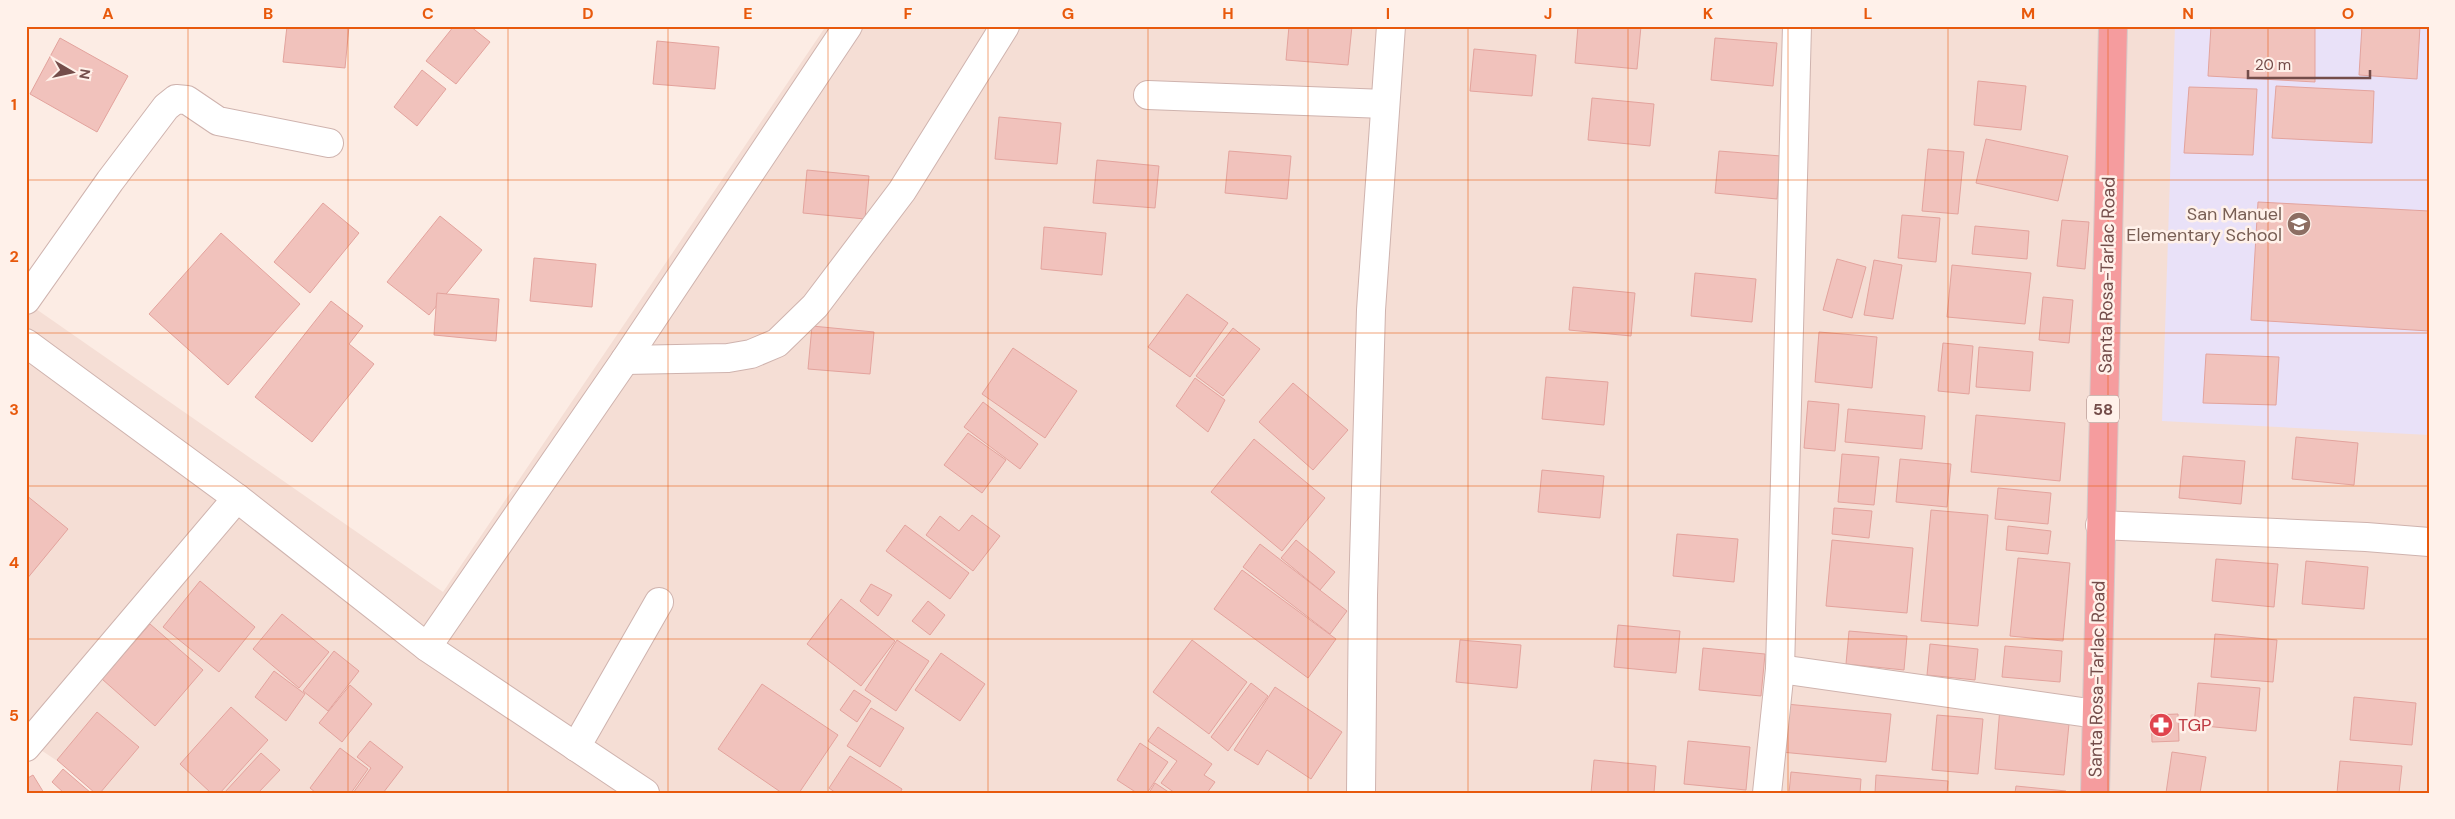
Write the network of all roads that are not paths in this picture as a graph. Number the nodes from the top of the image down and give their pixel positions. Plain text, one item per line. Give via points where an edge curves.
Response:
1 (848, 26) edge
2 (1004, 26) edge
3 (1391, 26) edge
4 (1797, 26) edge
5 (2113, 26) edge
6 (1148, 95) dead end
7 (1385, 104) junction
8 (329, 143) dead end
9 (26, 300) edge
10 (26, 343) edge
11 (625, 360) junction
12 (237, 498) junction
13 (2100, 525) junction
14 (2429, 542) edge
15 (659, 602) dead end
16 (427, 647) junction
17 (1780, 669) junction
18 (2096, 714) junction
19 (26, 747) edge
20 (576, 747) junction
21 (645, 793) edge
22 (1361, 793) edge
23 (1767, 793) edge
24 (2094, 793) edge

1 - 11 street
2 - 11 street via 902,191 815,306 777,343 751,354 728,358
3 - 7 street
4 - 17 street
5 - 13 highway, Santa Rosa-Tarlac Road / 58
6 - 7 street
7 - 22 street via 1371,310
8 - 9 street via 218,121 187,100 176,99 110,181
10 - 12 street
11 - 16 street
12 - 16 street
12 - 19 street
13 - 14 street
13 - 18 highway, Santa Rosa-Tarlac Road / 58
15 - 20 street
16 - 20 street
17 - 18 street
17 - 23 street
18 - 24 highway, Santa Rosa-Tarlac Road / 58
20 - 21 street

